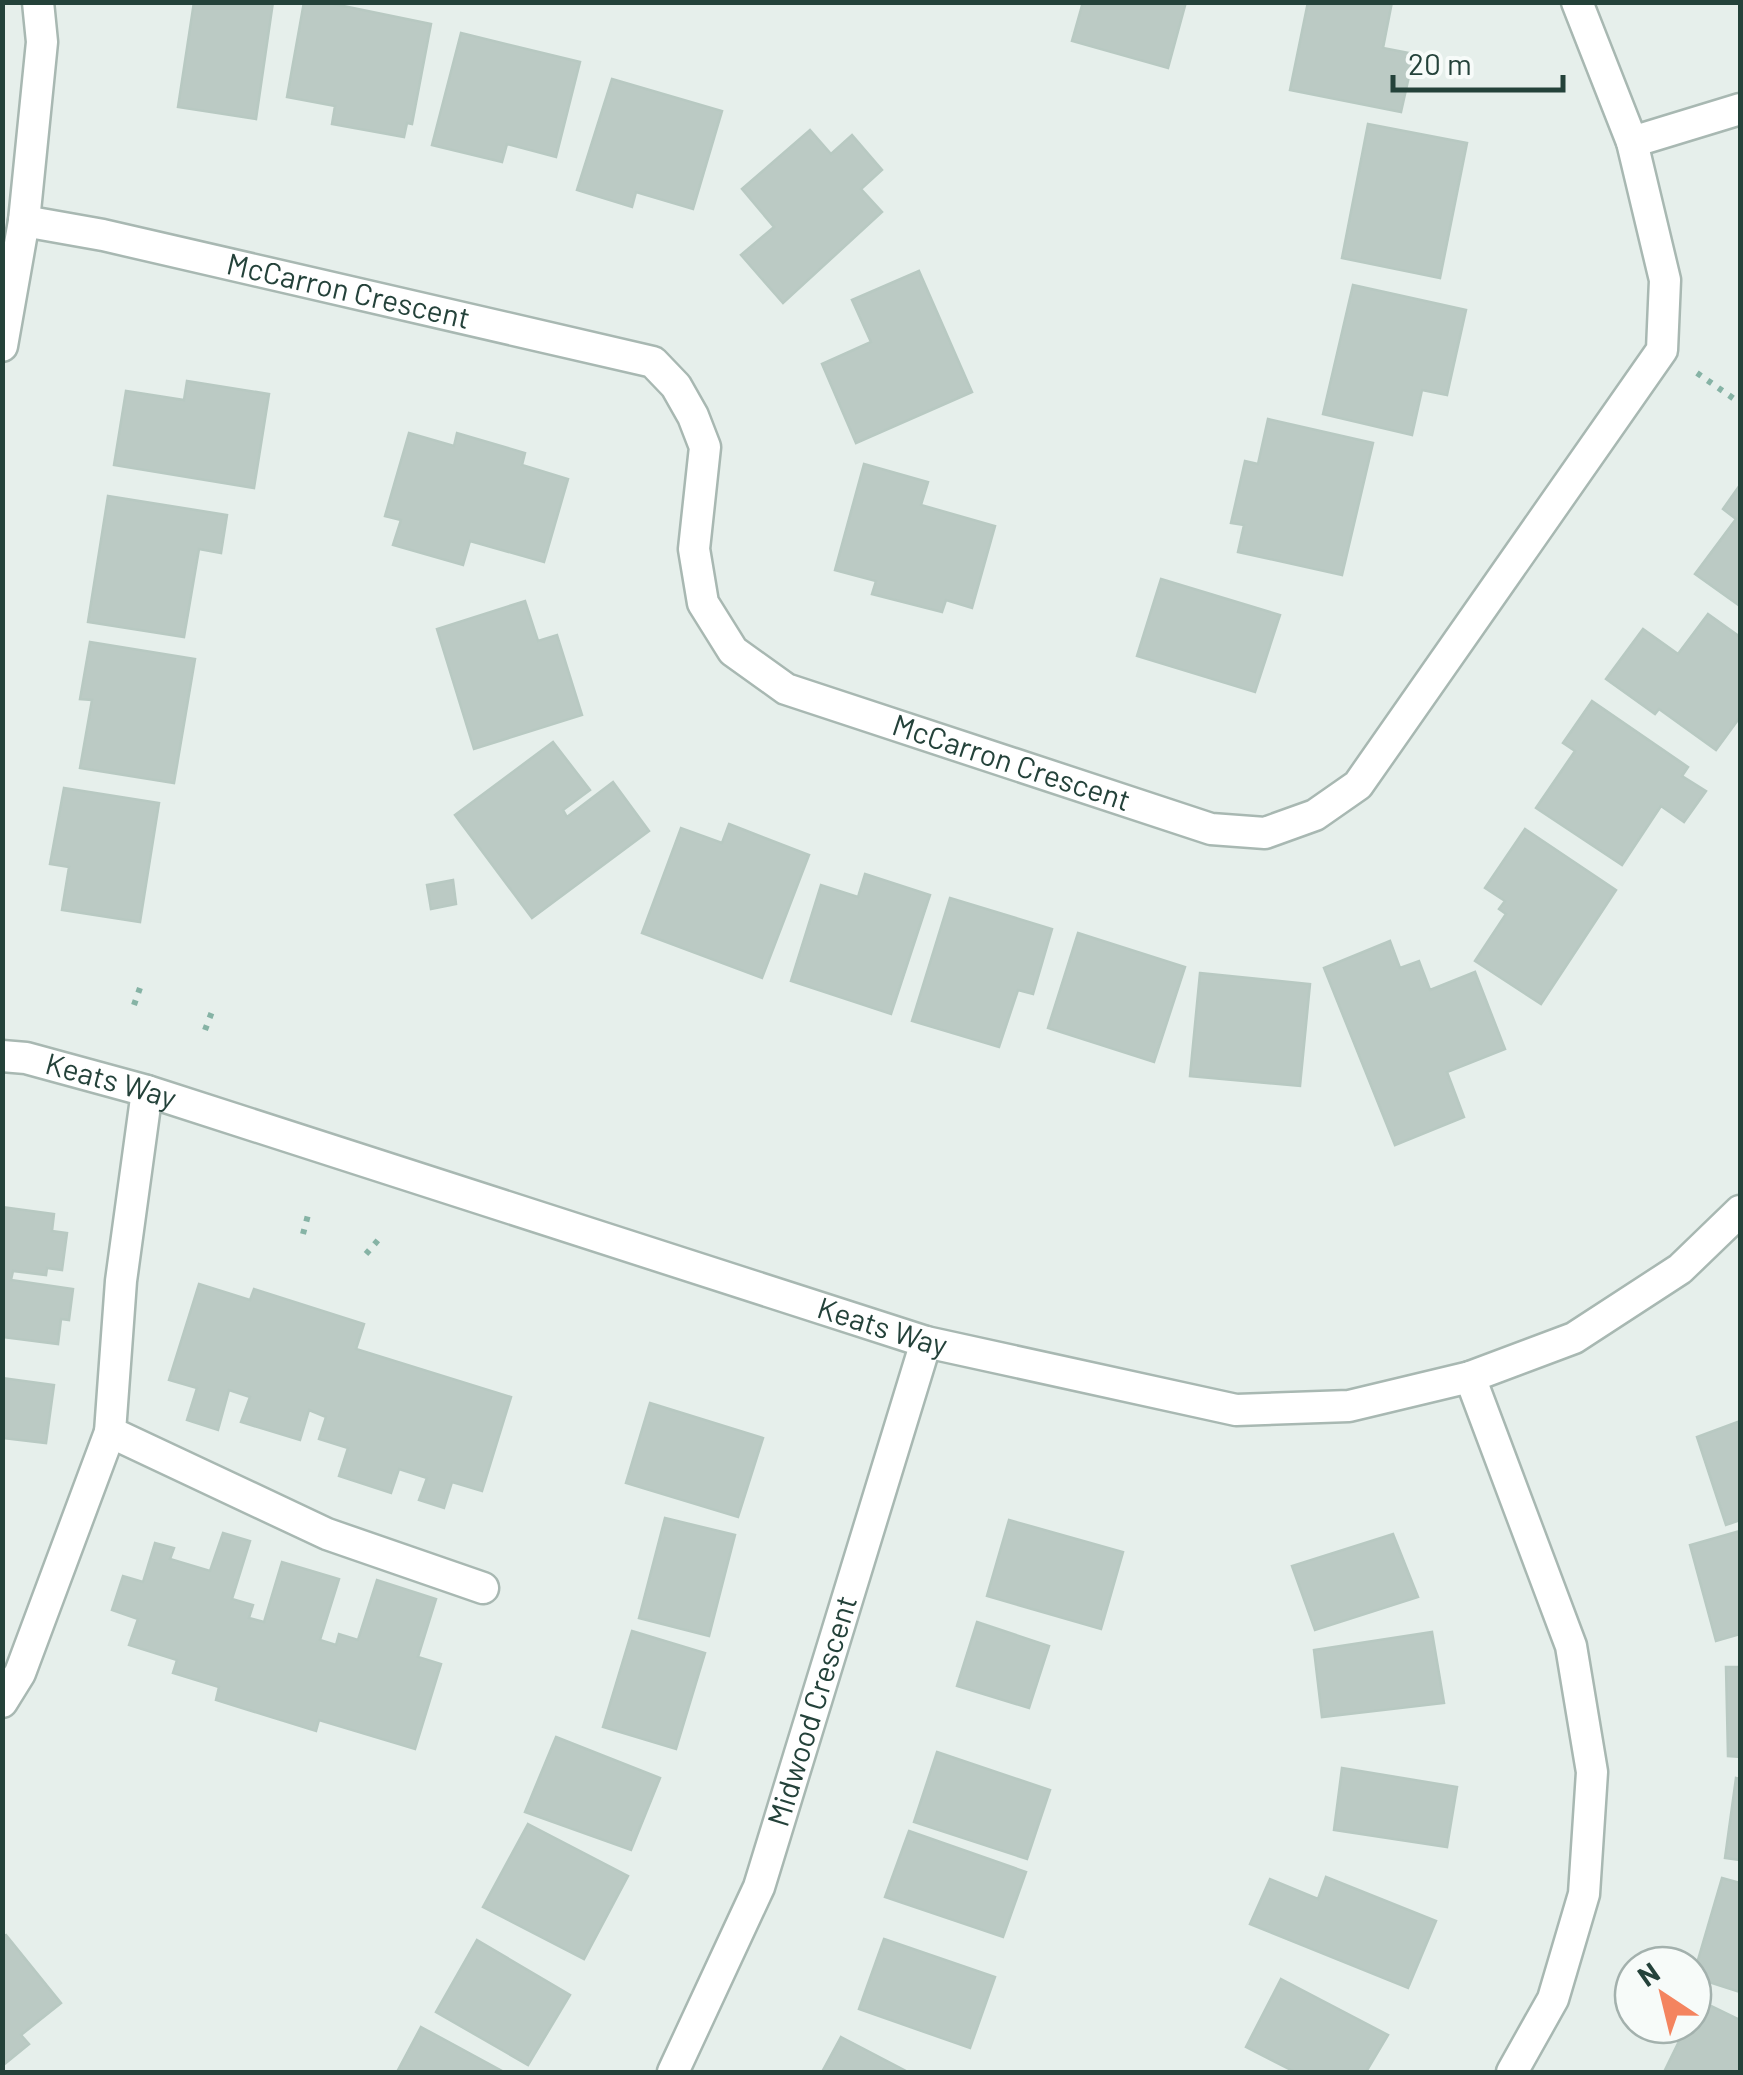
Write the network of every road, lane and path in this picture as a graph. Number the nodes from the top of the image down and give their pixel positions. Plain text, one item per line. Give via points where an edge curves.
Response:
1 (38, 2) edge
2 (1577, 2) edge
3 (1740, 109) edge
4 (1632, 142) junction
5 (24, 220) junction
6 (2, 346) edge
7 (141, 985) dead end
8 (134, 1005) dead end
9 (213, 1008) dead end
10 (205, 1030) dead end
11 (2, 1056) edge
12 (148, 1091) junction
13 (1740, 1211) edge
14 (308, 1215) dead end
15 (303, 1234) dead end
16 (379, 1238) dead end
17 (366, 1254) dead end
18 (926, 1342) junction
19 (1470, 1377) junction
20 (110, 1432) junction
21 (483, 1588) dead end
22 (2, 1702) edge
23 (673, 2072) edge
24 (1512, 2072) edge

1 - 5 street via 42,42
2 - 4 street, McCarron Crescent
3 - 4 street
4 - 5 street, McCarron Crescent via 1666,280 1662,350 1358,785 1315,815 1265,832 1212,829 786,689 734,651 703,603 694,549 704,447 676,386 653,362
5 - 6 street
7 - 8 path
9 - 10 path
11 - 12 street, Keats Way
12 - 18 street, Keats Way
12 - 20 street via 121,1280
13 - 19 street, Keats Way via 1680,1270 1574,1338
14 - 15 path
16 - 17 path
18 - 19 street, Keats Way via 1236,1410 1349,1406
18 - 23 street, Midwood Crescent via 760,1887
19 - 24 street via 1571,1646 1592,1772 1584,1894 1553,1999
20 - 21 street via 327,1534
20 - 22 street via 20,1673

